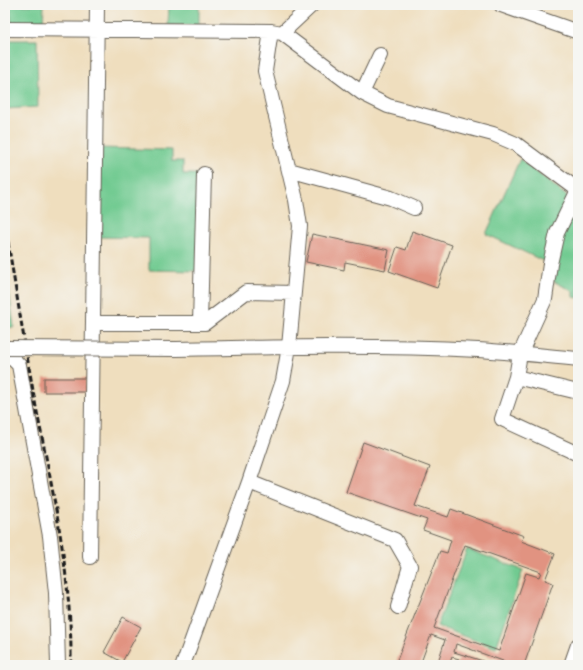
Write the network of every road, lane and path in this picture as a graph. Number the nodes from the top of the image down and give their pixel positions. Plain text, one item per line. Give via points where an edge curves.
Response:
1 (97, 5) edge
2 (312, 5) edge
3 (501, 5) edge
4 (5, 29) edge
5 (97, 30) junction
6 (277, 32) junction
7 (578, 32) edge
8 (380, 55) dead end
9 (362, 93) junction
10 (289, 170) junction
11 (204, 174) dead end
12 (578, 190) edge
13 (414, 208) dead end
14 (293, 293) junction
15 (93, 323) junction
16 (200, 323) junction
17 (289, 347) junction
18 (5, 349) edge
19 (520, 354) junction
20 (578, 359) edge
21 (12, 365) edge
22 (516, 377) junction
23 (578, 392) edge
24 (578, 454) edge
25 (249, 482) junction
26 (90, 557) dead end
27 (398, 607) dead end
28 (578, 645) edge
29 (58, 665) edge
30 (183, 665) edge
31 (571, 665) edge

1 - 5 street
2 - 6 street
3 - 7 street
4 - 5 street
5 - 6 street
5 - 15 street
6 - 9 street
6 - 10 street via 265,70
8 - 9 street
9 - 12 street via 388,106 492,134 516,144
10 - 13 street via 391,198
10 - 14 street via 300,226
11 - 16 street
12 - 19 street via 557,233 545,299
14 - 16 street via 246,292 205,323
14 - 17 street
15 - 16 street
15 - 26 street
17 - 18 street, bridge
17 - 19 street via 479,350
17 - 25 street via 283,381
18 - 21 street
19 - 20 street
19 - 22 street
21 - 29 street via 50,536 56,593
22 - 23 street
22 - 24 street via 502,419
25 - 27 street via 395,540 410,566
25 - 30 street
28 - 31 street

